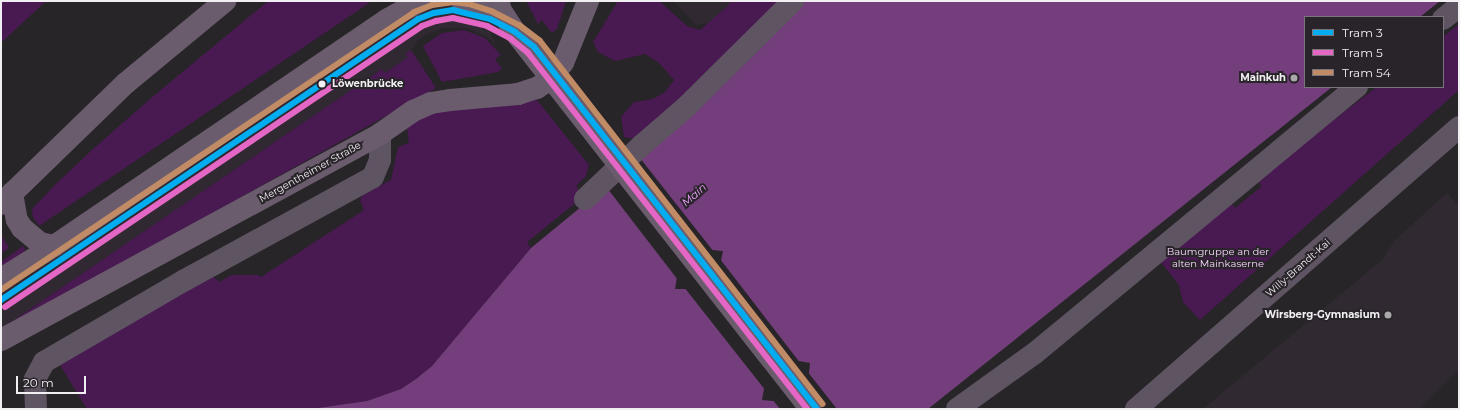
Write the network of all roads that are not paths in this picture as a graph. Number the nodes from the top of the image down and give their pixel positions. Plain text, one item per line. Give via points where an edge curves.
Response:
1 (225, 1) edge
2 (421, 1) edge
3 (462, 1) edge
4 (588, 1) edge
5 (793, 1) edge
6 (499, 5) edge
7 (1459, 6) edge
8 (1444, 18) edge
9 (1356, 88) edge
10 (1459, 127) edge
11 (380, 134) junction
12 (7, 198) edge
13 (585, 199) dead end
14 (54, 246) junction
15 (1, 279) edge
16 (1, 340) edge
17 (32, 407) edge
18 (811, 409) edge
19 (957, 409) edge
20 (1136, 409) edge

1 - 12 main road via 126,83
2 - 14 main road via 388,19
3 - 6 main road
4 - 11 main road, Mergentheimer Straße via 563,63 549,80 538,88 518,94 431,103 413,111
5 - 13 street via 686,107
6 - 18 main road via 529,50
7 - 8 street
9 - 19 street via 1035,353
10 - 20 street, Willy-Brandt-Kai
11 - 16 main road, Mergentheimer Straße
11 - 17 street via 380,160 373,177 54,355 44,362 35,379
12 - 14 main road via 22,228 40,243
14 - 15 main road

